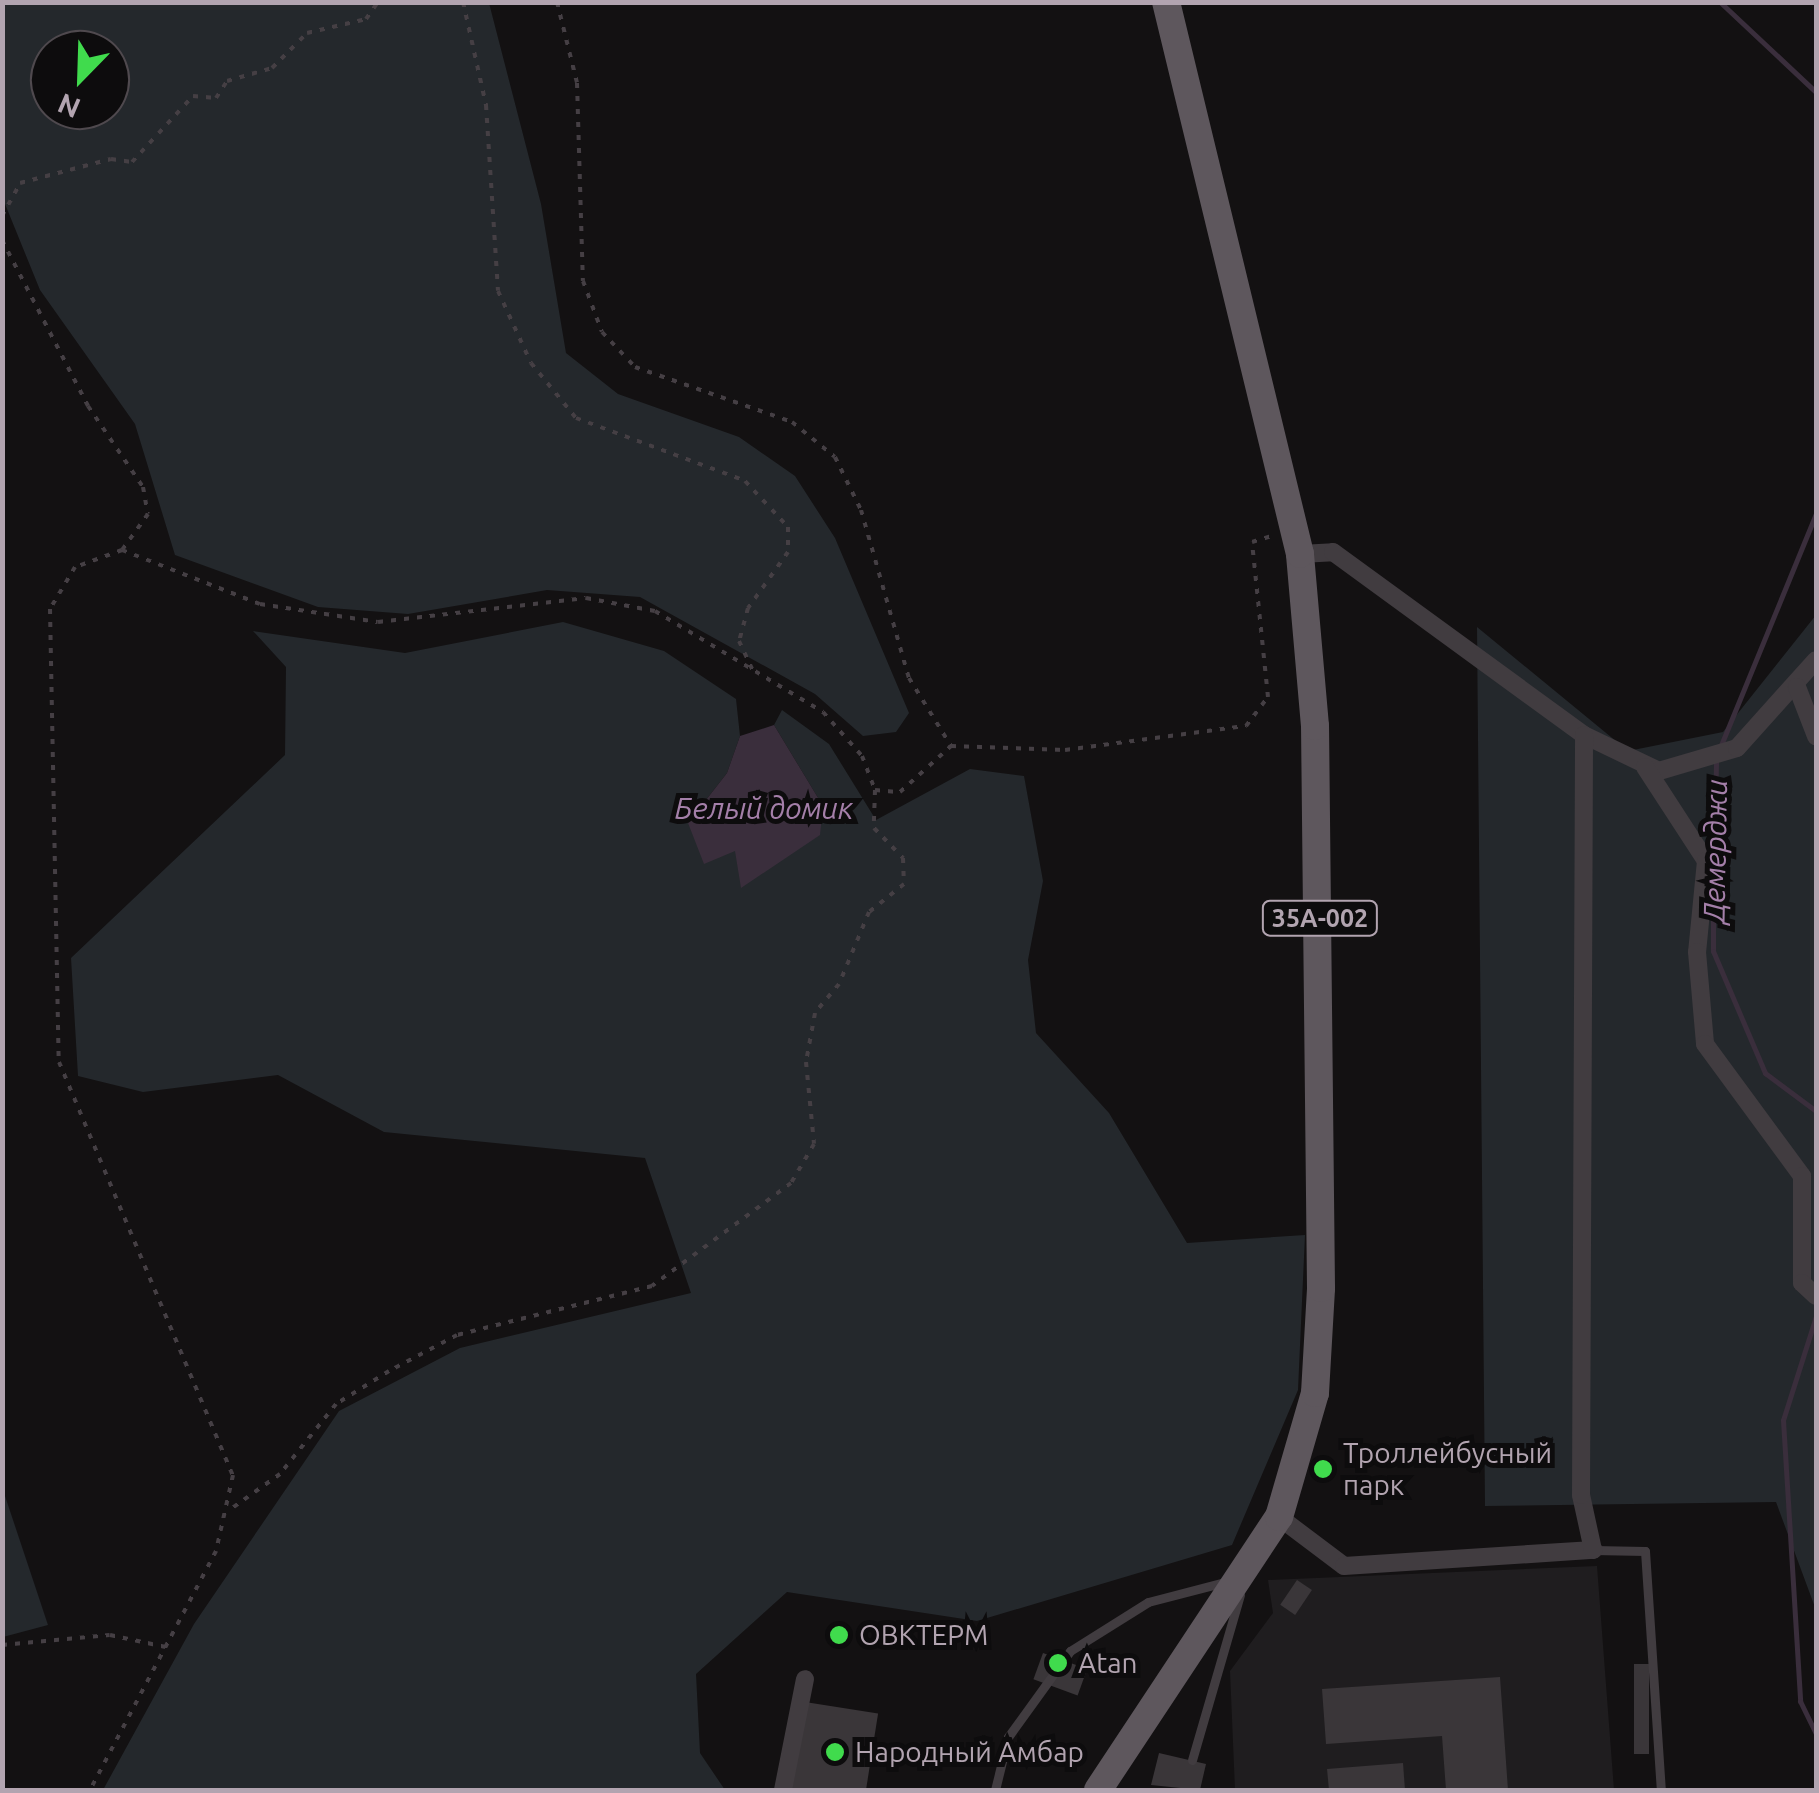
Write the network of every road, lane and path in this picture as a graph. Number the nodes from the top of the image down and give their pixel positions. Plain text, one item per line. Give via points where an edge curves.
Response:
1 (378, 2) edge
2 (463, 2) edge
3 (557, 2) edge
4 (1166, 2) edge
5 (2, 216) edge
6 (2, 240) edge
7 (1298, 542) junction
8 (122, 550) junction
9 (1816, 660) edge
10 (757, 680) junction
11 (1797, 687) junction
12 (1812, 718) edge
13 (1584, 735) junction
14 (1816, 736) edge
15 (951, 746) junction
16 (1645, 768) junction
17 (875, 790) junction
18 (1809, 1289) edge
19 (228, 1511) junction
20 (1279, 1518) junction
21 (1594, 1550) junction
22 (1245, 1576) junction
23 (2, 1645) edge
24 (168, 1647) junction
25 (805, 1679) dead end
26 (1192, 1760) dead end
27 (90, 1790) edge
28 (783, 1790) edge
29 (995, 1790) edge
30 (1098, 1790) edge
31 (1661, 1790) edge

1 - 5 path via 366,19 307,32 272,68 227,80 216,98 193,96 132,162 111,159 20,183
2 - 10 path via 486,106 498,290 532,363 576,418 746,481 788,527 788,552 748,608 739,641
3 - 15 path via 576,82 583,280 602,332 635,367 792,422 835,458 861,510 909,678
4 - 7 highway, 35А-002
6 - 8 path via 88,406 143,487 148,514
7 - 13 street via 1333,552
7 - 15 path via 1252,542 1268,696 1246,726 1065,750
7 - 20 highway, 35А-002 via 1316,726 1325,1140 1315,1393
8 - 10 path via 260,604 378,622 586,598 656,611
8 - 19 path via 76,567 50,609 59,1062 223,1435 233,1475
9 - 11 street
10 - 17 path via 823,712 862,756
11 - 12 street
11 - 16 street via 1736,748 1696,767
12 - 14 street
13 - 16 street
13 - 21 street via 1581,1495
15 - 17 path via 900,792
16 - 18 street via 1706,861 1697,952 1705,1044 1802,1176
17 - 19 path via 870,814 903,858 904,884 869,912 839,984 814,1013 808,1166 652,1286 457,1335 389,1371 336,1404 280,1474
19 - 24 path
20 - 21 street via 1344,1566
20 - 22 highway, 35А-002
21 - 31 lane via 1645,1551
22 - 26 lane
22 - 29 lane via 1148,1602 1070,1651 1008,1737
22 - 30 highway, 35А-002
23 - 24 path via 110,1635
24 - 27 path
25 - 28 street

